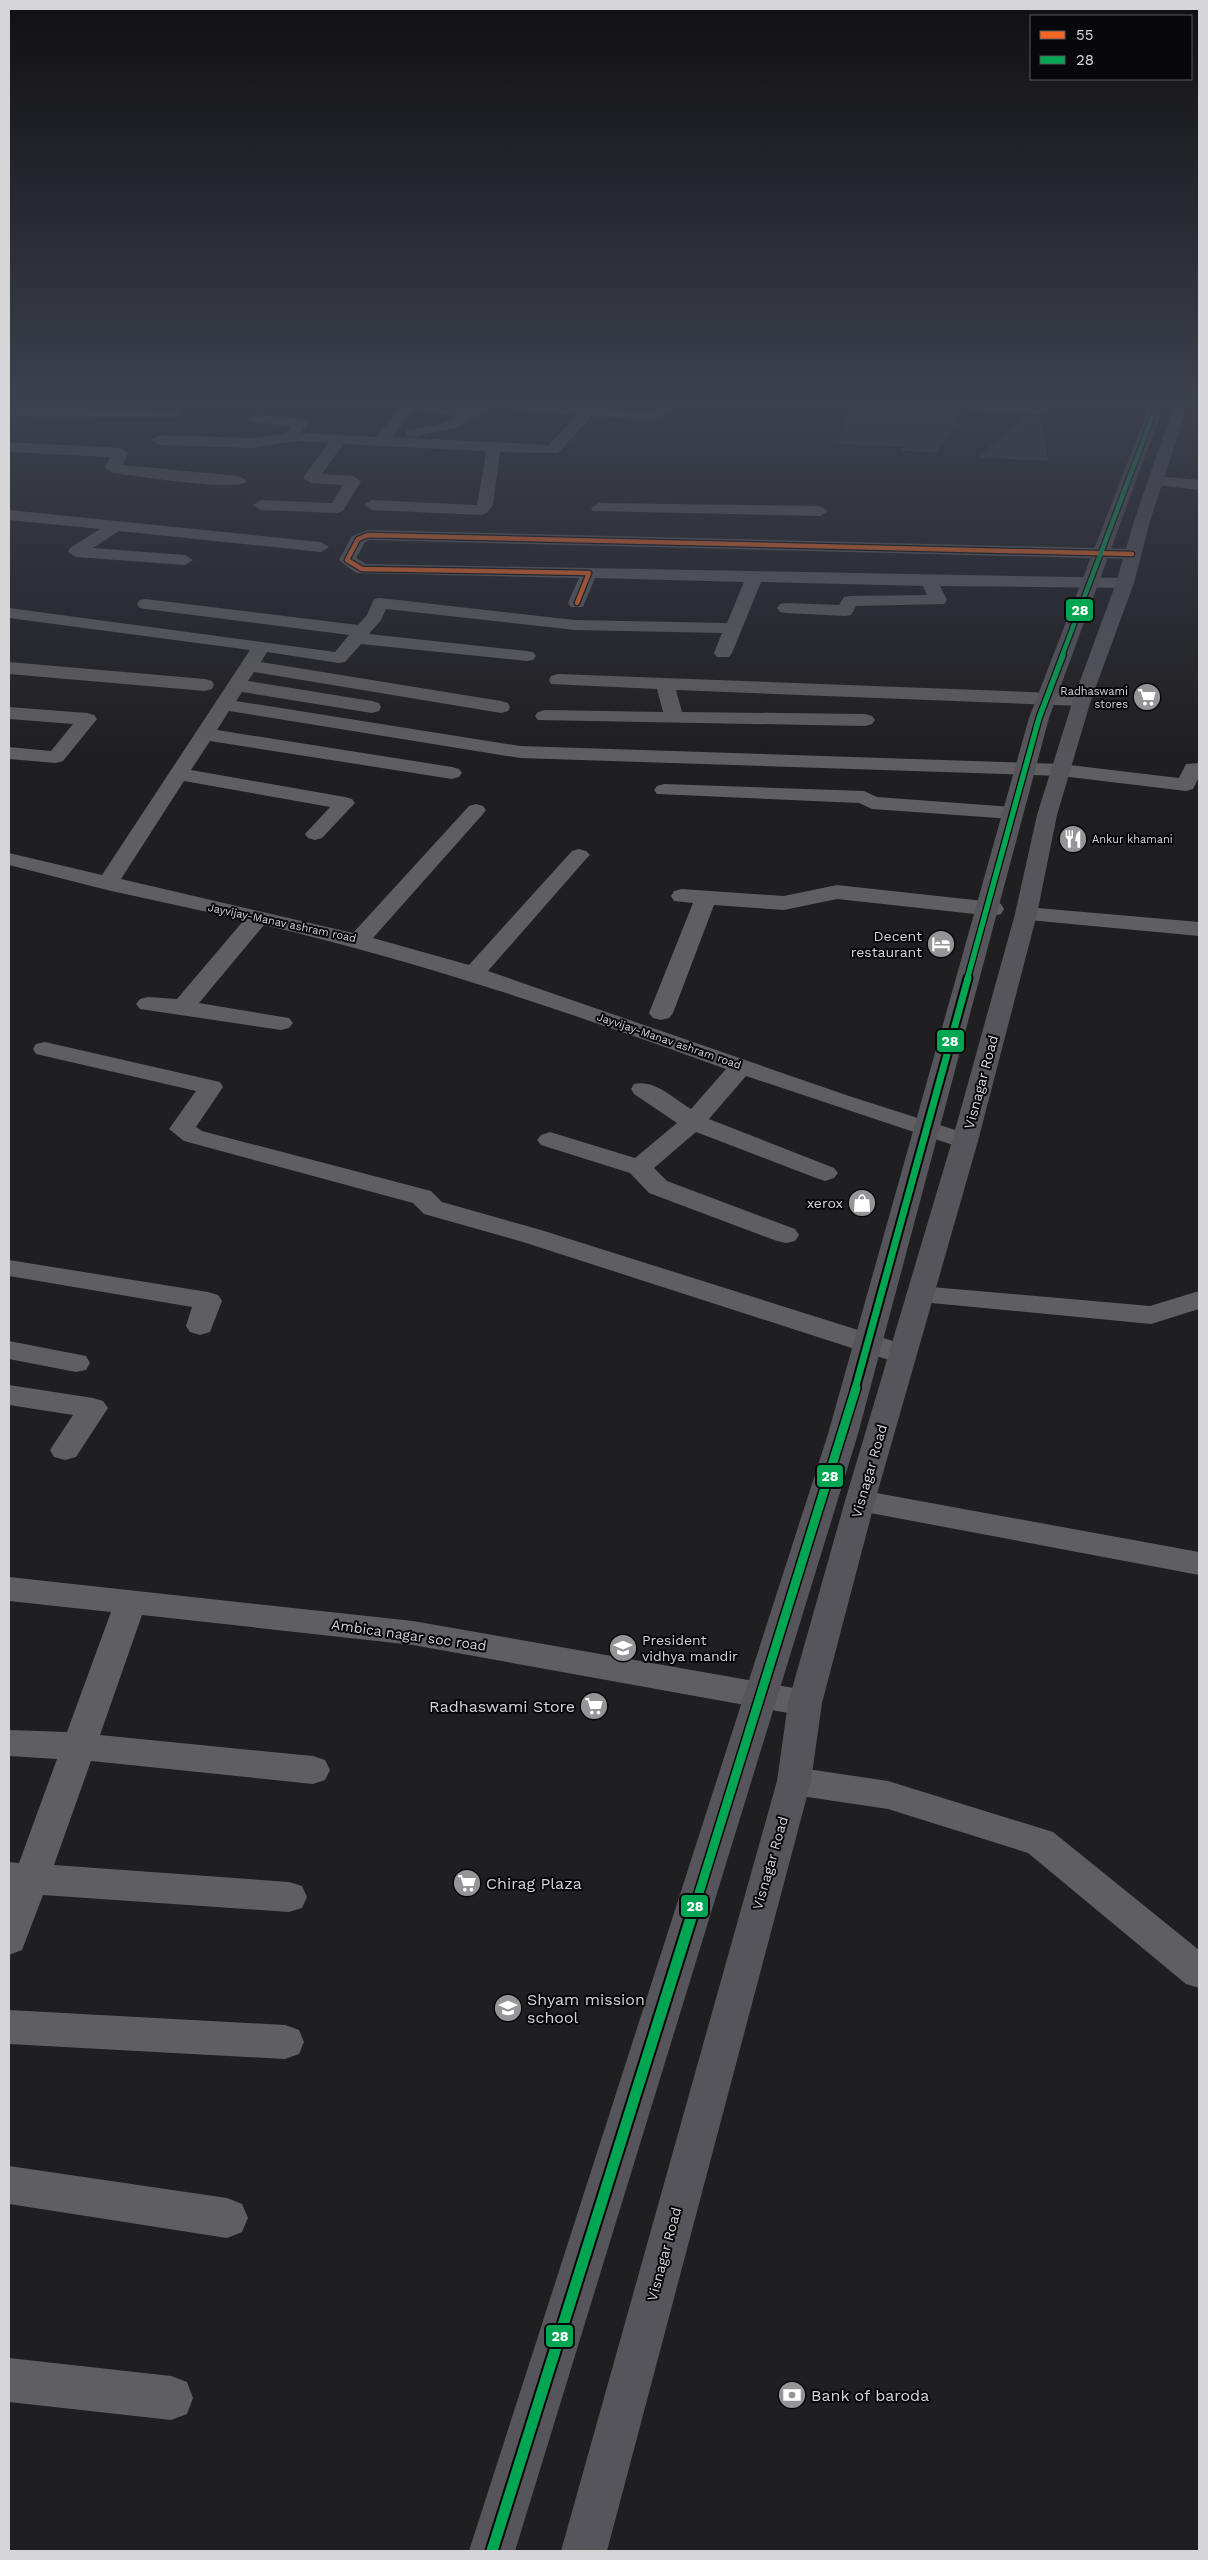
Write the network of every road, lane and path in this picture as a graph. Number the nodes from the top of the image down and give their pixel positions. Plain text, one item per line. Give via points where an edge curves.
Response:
1 (46, 518) edge
2 (760, 518) edge
3 (1114, 518) edge
4 (1143, 518) edge
5 (117, 525) junction
6 (758, 545) junction
7 (321, 547) dead end
8 (1101, 553) junction
9 (1132, 554) junction
10 (185, 560) dead end
11 (589, 573) junction
12 (755, 576) junction
13 (929, 581) junction
14 (1089, 582) junction
15 (1125, 583) junction
16 (577, 603) dead end
17 (146, 604) dead end
18 (786, 608) dead end
19 (9, 613) edge
20 (734, 628) junction
21 (359, 635) junction
22 (262, 646) junction
23 (723, 653) dead end
24 (527, 656) dead end
25 (249, 666) junction
26 (9, 668) edge
27 (558, 680) dead end
28 (665, 684) junction
29 (205, 685) dead end
30 (236, 685) junction
31 (1046, 698) junction
32 (1082, 700) junction
33 (224, 705) junction
34 (372, 707) dead end
35 (501, 707) dead end
36 (9, 713) edge
37 (545, 716) dead end
38 (674, 718) junction
39 (865, 720) dead end
40 (204, 734) junction
41 (9, 753) edge
42 (1025, 768) junction
43 (1199, 769) edge
44 (1061, 770) junction
45 (452, 773) dead end
46 (178, 774) junction
47 (664, 790) dead end
48 (476, 810) dead end
49 (1012, 813) junction
50 (315, 834) dead end
51 (580, 855) dead end
52 (9, 859) edge
53 (107, 884) junction
54 (682, 896) dead end
55 (706, 898) junction
56 (989, 909) junction
57 (1026, 914) junction
58 (258, 918) junction
59 (1199, 929) edge
60 (359, 940) junction
61 (474, 973) junction
62 (148, 1004) dead end
63 (183, 1007) junction
64 (661, 1013) dead end
65 (281, 1023) dead end
66 (46, 1049) dead end
67 (742, 1066) junction
68 (643, 1089) dead end
69 (693, 1122) junction
70 (925, 1129) junction
71 (550, 1140) dead end
72 (965, 1141) junction
73 (639, 1168) junction
74 (825, 1173) dead end
75 (786, 1235) dead end
76 (9, 1268) edge
77 (920, 1295) junction
78 (1199, 1300) edge
79 (200, 1326) dead end
80 (868, 1344) junction
81 (9, 1350) edge
82 (902, 1354) junction
83 (76, 1362) dead end
84 (9, 1395) edge
85 (64, 1450) dead end
86 (860, 1501) junction
87 (1199, 1564) edge
88 (9, 1589) edge
89 (131, 1602) junction
90 (761, 1695) junction
91 (806, 1703) junction
92 (9, 1743) edge
93 (79, 1746) junction
94 (313, 1770) dead end
95 (794, 1781) junction
96 (20, 1878) edge
97 (289, 1897) dead end
98 (9, 1939) edge
99 (1199, 1972) edge
100 (9, 2027) edge
101 (285, 2042) dead end
102 (9, 2185) edge
103 (227, 2218) dead end
104 (9, 2380) edge
105 (171, 2398) dead end
106 (492, 2551) edge
107 (584, 2551) edge

1 - 5 street
2 - 6 street
3 - 8 main road
4 - 9 main road, Visnagar Road
5 - 7 street
5 - 10 street via 76,552
6 - 8 street
6 - 11 street via 368,535 358,539 347,560 362,569
8 - 9 street
8 - 14 main road
9 - 15 main road, Visnagar Road
11 - 12 street
11 - 16 street
12 - 13 street
12 - 20 street
13 - 14 street
13 - 18 street via 938,600 850,601 845,611
14 - 15 street
14 - 31 main road
15 - 32 main road, Visnagar Road
17 - 21 street
19 - 22 street
20 - 21 street via 576,626 380,603 375,616
20 - 23 street
21 - 22 street via 340,658
21 - 24 street
22 - 25 street
25 - 30 street
25 - 35 street
26 - 29 street
27 - 28 street
28 - 31 street
28 - 38 street
30 - 33 street
30 - 34 street
31 - 32 street
31 - 42 main road
32 - 44 main road, Visnagar Road
33 - 40 street
33 - 42 street via 520,752
36 - 41 street via 87,719 56,757
37 - 38 street
38 - 39 street
40 - 45 street
40 - 46 street
42 - 44 street
42 - 49 main road
43 - 44 street via 1193,768 1186,785
44 - 57 main road, Visnagar Road via 1047,815
46 - 50 street via 345,803
46 - 53 street
47 - 49 street via 864,797 872,803
48 - 60 street
49 - 56 main road
51 - 61 street
52 - 53 street, Jayvijay-Manav ashram road
53 - 58 street, Jayvijay-Manav ashram road
54 - 55 street
55 - 56 street via 784,903 837,892
55 - 64 street
56 - 70 main road
57 - 59 street
57 - 72 main road, Visnagar Road
58 - 60 street, Jayvijay-Manav ashram road
58 - 63 street
60 - 61 street, Jayvijay-Manav ashram road
61 - 67 street, Jayvijay-Manav ashram road
62 - 63 street
63 - 65 street
66 - 80 street via 211,1087 182,1129 193,1136 422,1197 433,1208 532,1236
67 - 69 street
67 - 70 street, Jayvijay-Manav ashram road
68 - 69 street
69 - 73 street
69 - 74 street
70 - 72 street, Jayvijay-Manav ashram road
70 - 80 main road
71 - 73 street
72 - 77 main road, Visnagar Road
73 - 75 street via 658,1187
76 - 79 street via 208,1301
77 - 78 street via 1151,1315
77 - 82 main road, Visnagar Road
80 - 82 street
80 - 90 main road
81 - 83 street
82 - 86 main road, Visnagar Road
84 - 85 street via 93,1408
86 - 87 street
86 - 91 main road, Visnagar Road
88 - 89 street, Ambica nagar soc road
89 - 90 street, Ambica nagar soc road via 413,1633
89 - 93 street
90 - 91 street, Ambica nagar soc road
90 - 106 main road
91 - 95 main road, Visnagar Road
92 - 93 street
93 - 94 street
93 - 96 street
95 - 99 street via 888,1795 1040,1842
95 - 107 main road, Visnagar Road
96 - 97 street
96 - 98 street
100 - 101 street
102 - 103 street
104 - 105 street

